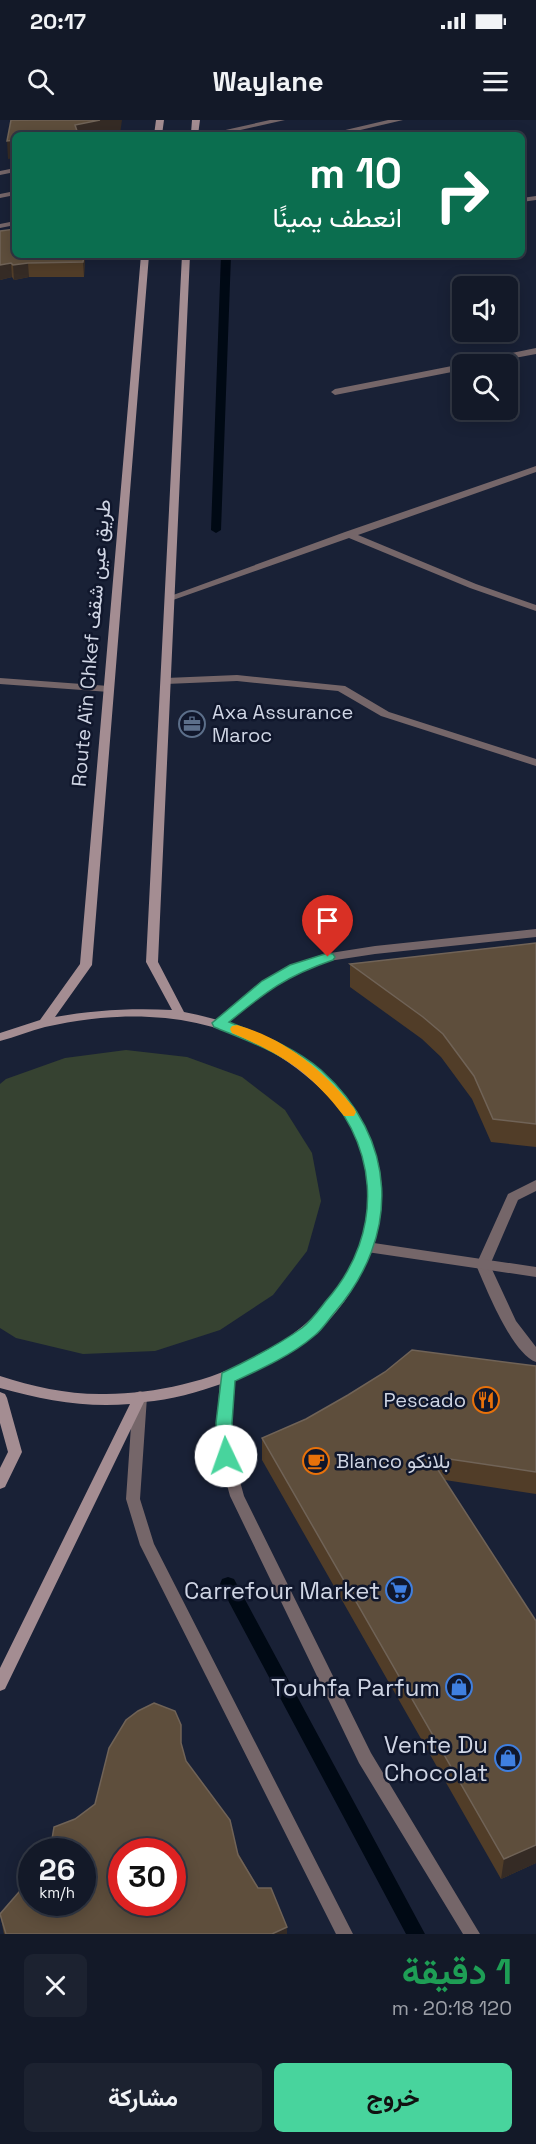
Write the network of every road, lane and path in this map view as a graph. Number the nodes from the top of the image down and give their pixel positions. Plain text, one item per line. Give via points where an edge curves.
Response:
1 (281, 120) edge
2 (399, 120) edge
3 (222, 132) edge
4 (342, 132) edge
5 (145, 258) edge
6 (186, 258) edge
7 (536, 351) edge
8 (518, 355) edge
9 (452, 369) edge
10 (334, 392) dead end
11 (536, 469) edge
12 (348, 534) junction
13 (170, 598) junction
14 (536, 600) edge
15 (524, 605) junction
16 (536, 608) edge
17 (0, 681) edge
18 (166, 681) junction
19 (109, 690) junction
20 (536, 763) edge
21 (536, 933) edge
22 (180, 1015) junction
23 (45, 1022) junction
24 (219, 1023) junction
25 (0, 1037) edge
26 (536, 1185) edge
27 (367, 1247) junction
28 (483, 1265) junction
29 (536, 1272) edge
30 (536, 1356) edge
31 (227, 1377) junction
32 (0, 1382) edge
33 (140, 1397) junction
34 (0, 1398) edge
35 (0, 1483) edge
36 (0, 1684) edge
37 (345, 1934) edge
38 (472, 1934) edge

1 - 3 street
2 - 4 street
5 - 19 main road, Route Aïn Chkef طريق عين شقف
6 - 13 main road
7 - 8 street
9 - 10 street
11 - 12 street
12 - 13 street
12 - 15 street
13 - 18 main road
14 - 15 street
15 - 16 street
17 - 19 street
18 - 20 street via 237,678 341,688 385,714
18 - 22 main road via 152,962
19 - 23 main road, Route Aïn Chkef طريق عين شقف via 86,965
21 - 24 street via 328,957 295,968 266,984
22 - 23 main road via 111,1012
22 - 24 main road
23 - 25 main road
24 - 27 main road via 261,1039 299,1060 330,1088 354,1119 375,1178 376,1201
26 - 28 street via 513,1197
27 - 28 street
27 - 31 main road via 344,1292 309,1332
28 - 29 street
28 - 30 street via 507,1316
31 - 33 main road via 197,1388
31 - 38 street via 226,1456 237,1496 365,1758
32 - 33 main road via 36,1393 80,1398
33 - 36 main road
33 - 37 street via 133,1499 147,1545
34 - 35 main road via 15,1452

